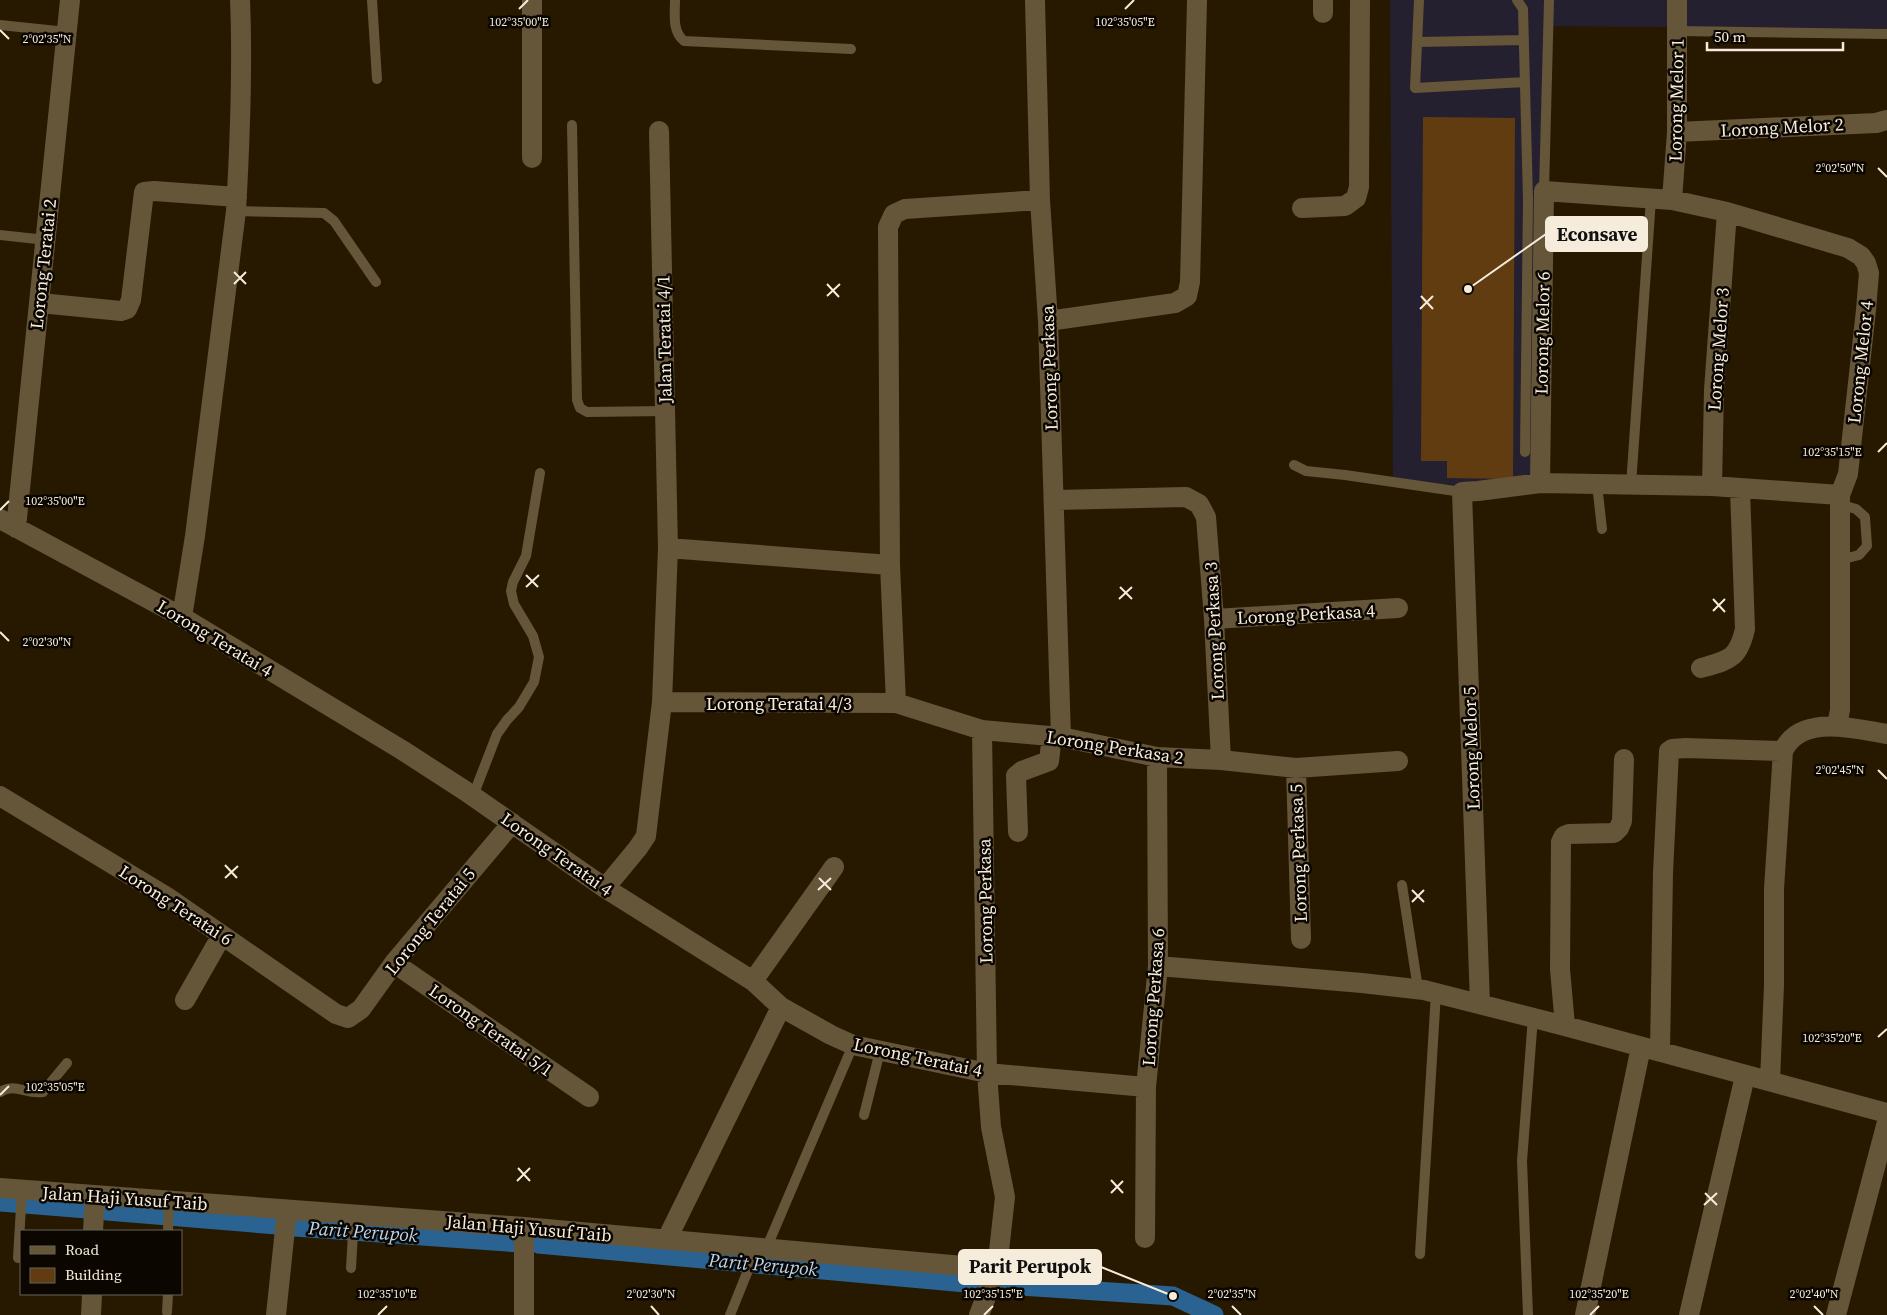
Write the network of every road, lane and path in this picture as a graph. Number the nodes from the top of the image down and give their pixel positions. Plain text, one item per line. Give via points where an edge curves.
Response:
1 (70, 0) edge
2 (240, 0) edge
3 (372, 0) edge
4 (532, 0) edge
5 (675, 0) edge
6 (1035, 0) edge
7 (1197, 0) edge
8 (1360, 0) edge
9 (1419, 0) edge
10 (1517, 0) edge
11 (1549, 0) edge
12 (1677, 0) edge
13 (0, 25) edge
14 (1677, 31) junction
15 (67, 32) junction
16 (1887, 34) edge
17 (1524, 40) junction
18 (1418, 42) junction
19 (851, 50) dead end
20 (377, 79) dead end
21 (1525, 82) junction
22 (1887, 120) edge
23 (572, 125) dead end
24 (659, 131) dead end
25 (1677, 132) junction
26 (532, 158) dead end
27 (1539, 198) junction
28 (1651, 199) junction
29 (1040, 200) junction
30 (1672, 200) junction
31 (236, 204) junction
32 (1302, 208) dead end
33 (1727, 212) junction
34 (0, 235) edge
35 (46, 240) junction
36 (376, 282) dead end
37 (40, 303) junction
38 (1048, 321) junction
39 (665, 411) junction
40 (1525, 452) dead end
41 (1294, 465) dead end
42 (540, 473) dead end
43 (1540, 483) junction
44 (1596, 484) junction
45 (1631, 485) junction
46 (1712, 486) junction
47 (1740, 489) junction
48 (1462, 492) junction
49 (1054, 500) junction
50 (1839, 500) junction
51 (8, 523) edge
52 (1602, 529) dead end
53 (668, 548) junction
54 (1840, 560) junction
55 (890, 565) junction
56 (1398, 608) dead end
57 (182, 617) junction
58 (1214, 619) junction
59 (1700, 668) dead end
60 (662, 702) junction
61 (896, 703) junction
62 (1837, 726) junction
63 (982, 730) junction
64 (1887, 734) edge
65 (1057, 736) junction
66 (1783, 751) junction
67 (1157, 757) junction
68 (1624, 759) dead end
69 (1221, 760) junction
70 (1398, 761) dead end
71 (1296, 768) junction
72 (0, 796) edge
73 (473, 796) junction
74 (512, 823) junction
75 (1018, 832) dead end
76 (834, 867) dead end
77 (1402, 885) dead end
78 (605, 888) junction
79 (222, 935) junction
80 (1301, 939) dead end
81 (394, 963) junction
82 (1158, 966) junction
83 (753, 981) junction
84 (1427, 991) junction
85 (185, 1000) dead end
86 (1480, 1004) junction
87 (781, 1007) junction
88 (1534, 1017) junction
89 (348, 1018) joint
90 (1565, 1026) junction
91 (853, 1045) junction
92 (1640, 1047) junction
93 (880, 1050) junction
94 (1660, 1052) junction
95 (67, 1063) dead end
96 (987, 1073) junction
97 (1745, 1076) junction
98 (1770, 1081) junction
99 (1146, 1087) junction
100 (0, 1092) edge
101 (589, 1097) dead end
102 (1887, 1113) edge
103 (864, 1115) dead end
104 (1887, 1122) edge
105 (0, 1188) edge
106 (95, 1196) junction
107 (21, 1200) junction
108 (168, 1210) junction
109 (287, 1210) junction
110 (353, 1223) junction
111 (524, 1227) junction
112 (94, 1230) edge
113 (168, 1230) edge
114 (1145, 1238) dead end
115 (667, 1239) junction
116 (757, 1254) junction
117 (1420, 1254) dead end
118 (18, 1258) dead end
119 (351, 1268) dead end
120 (997, 1269) junction
121 (92, 1295) edge
122 (168, 1295) edge
123 (168, 1312) dead end
124 (91, 1315) edge
125 (276, 1315) edge
126 (524, 1315) edge
127 (730, 1315) edge
128 (980, 1315) edge
129 (1528, 1315) edge
130 (1585, 1315) edge
131 (1689, 1315) edge
132 (1836, 1315) edge

1 - 15 street, Lorong Teratai 2
2 - 31 street via 240,162
3 - 20 lane
4 - 26 street
5 - 19 lane via 676,29 684,41
6 - 29 street, Lorong Perkasa
7 - 38 street via 1190,282 1187,296 1175,303
8 - 32 street via 1359,187 1356,198 1345,206
9 - 18 lane
10 - 17 lane via 1523,9
11 - 27 lane
12 - 14 street, Lorong Melor 1
13 - 15 lane
14 - 16 lane
14 - 25 street, Lorong Melor 1
15 - 35 street, Lorong Teratai 2
17 - 18 lane
17 - 21 lane
18 - 21 lane via 1416,88
21 - 27 lane
22 - 25 street, Lorong Melor 2
23 - 39 lane via 577,400 580,408 587,412
24 - 39 street, Jalan Teratai 4/1
25 - 30 street, Lorong Melor 1
27 - 28 street
27 - 40 lane
27 - 43 street, Lorong Melor 6
28 - 30 street
28 - 45 lane
29 - 38 street, Lorong Perkasa
29 - 55 street via 906,209 894,214 888,227
30 - 33 street, Lorong Melor 4
31 - 36 lane via 324,214 334,221
31 - 37 street via 144,192 128,309
31 - 57 street
33 - 46 street, Lorong Melor 3 via 1714,390
33 - 50 street, Lorong Melor 4 via 1848,248 1866,263 1869,273 1866,310 1848,474
34 - 35 lane
35 - 37 street, Lorong Teratai 2
37 - 51 street, Lorong Teratai 2
38 - 49 street, Lorong Perkasa
39 - 53 street, Jalan Teratai 4/1
41 - 48 lane via 1306,471
42 - 73 lane via 526,556 511,591 514,604 534,636 539,657 534,682 497,734
43 - 44 street
43 - 48 street
44 - 45 street
44 - 52 lane
45 - 46 street
46 - 47 street
47 - 50 street
47 - 59 street via 1744,637 1736,654 1725,661
48 - 86 street, Lorong Melor 5
49 - 58 street, Lorong Perkasa 3 via 1186,497 1199,504 1206,517
49 - 65 street, Lorong Perkasa
50 - 54 street, Lorong Melor 4
50 - 54 lane via 1865,516 1868,546 1859,555
51 - 57 street, Lorong Teratai 4
53 - 55 street
53 - 60 street, Jalan Teratai 4/1
54 - 62 street, Lorong Melor 4 via 1840,710
55 - 61 street
56 - 58 street, Lorong Perkasa 4
57 - 73 street, Lorong Teratai 4
58 - 69 street, Lorong Perkasa 3
60 - 61 street, Lorong Teratai 4/3
60 - 78 street, Jalan Teratai 4/1 via 646,836
61 - 63 street, Lorong Perkasa 2
62 - 64 street
62 - 66 street via 1804,730 1794,736
63 - 65 street, Lorong Perkasa 2
63 - 96 street, Lorong Perkasa
65 - 67 street, Lorong Perkasa 2
65 - 75 street, Lorong Perkasa via 1049,761 1016,776
66 - 94 street via 1681,748 1669,752
66 - 98 street via 1774,889
67 - 69 street, Lorong Perkasa 2
67 - 82 street, Lorong Perkasa 6
68 - 90 street via 1619,828 1614,834 1569,834 1561,842 1560,969
69 - 71 street, Lorong Perkasa 2
70 - 71 street, Lorong Perkasa 2
71 - 80 street, Lorong Perkasa 5
72 - 79 street, Lorong Teratai 6 via 167,896
73 - 74 street, Lorong Teratai 4
74 - 78 street, Lorong Teratai 4
74 - 81 street, Lorong Teratai 5
76 - 83 street
77 - 84 lane
78 - 83 street, Lorong Teratai 4
79 - 85 street
79 - 89 street, Lorong Teratai 6 via 336,1014
81 - 89 street, Lorong Teratai 5 via 361,1009
81 - 101 street, Lorong Teratai 5/1
82 - 84 street
82 - 99 street, Lorong Perkasa 6
83 - 87 street, Lorong Teratai 4
84 - 86 street
84 - 117 lane
86 - 88 street
87 - 91 street, Lorong Teratai 4
87 - 115 street
88 - 90 street
88 - 129 lane via 1522,1161
90 - 92 street
91 - 93 street, Lorong Teratai 4
91 - 116 lane
92 - 94 street
92 - 130 street
93 - 96 street, Lorong Teratai 4
93 - 103 lane
94 - 97 street
95 - 100 lane via 43,1092 14,1088
96 - 99 street, Lorong Teratai 4
96 - 120 street, Lorong Perkasa via 991,1127 1005,1197
97 - 98 street
97 - 131 street
98 - 102 street
99 - 114 street, Lorong Perkasa 6
104 - 132 street
105 - 107 street, Jalan Haji Yusuf Taib
106 - 107 street, Jalan Haji Yusuf Taib
106 - 108 street, Jalan Haji Yusuf Taib
106 - 112 street
107 - 118 lane
108 - 109 street, Jalan Haji Yusuf Taib
108 - 113 lane
109 - 110 street, Jalan Haji Yusuf Taib
109 - 125 street
110 - 111 street, Jalan Haji Yusuf Taib
110 - 119 lane
111 - 115 street, Jalan Haji Yusuf Taib
111 - 126 street
115 - 116 street, Jalan Haji Yusuf Taib
116 - 120 street, Jalan Haji Yusuf Taib
116 - 127 lane
120 - 128 street, Lorong Perkasa
121 - 124 street
122 - 123 lane

